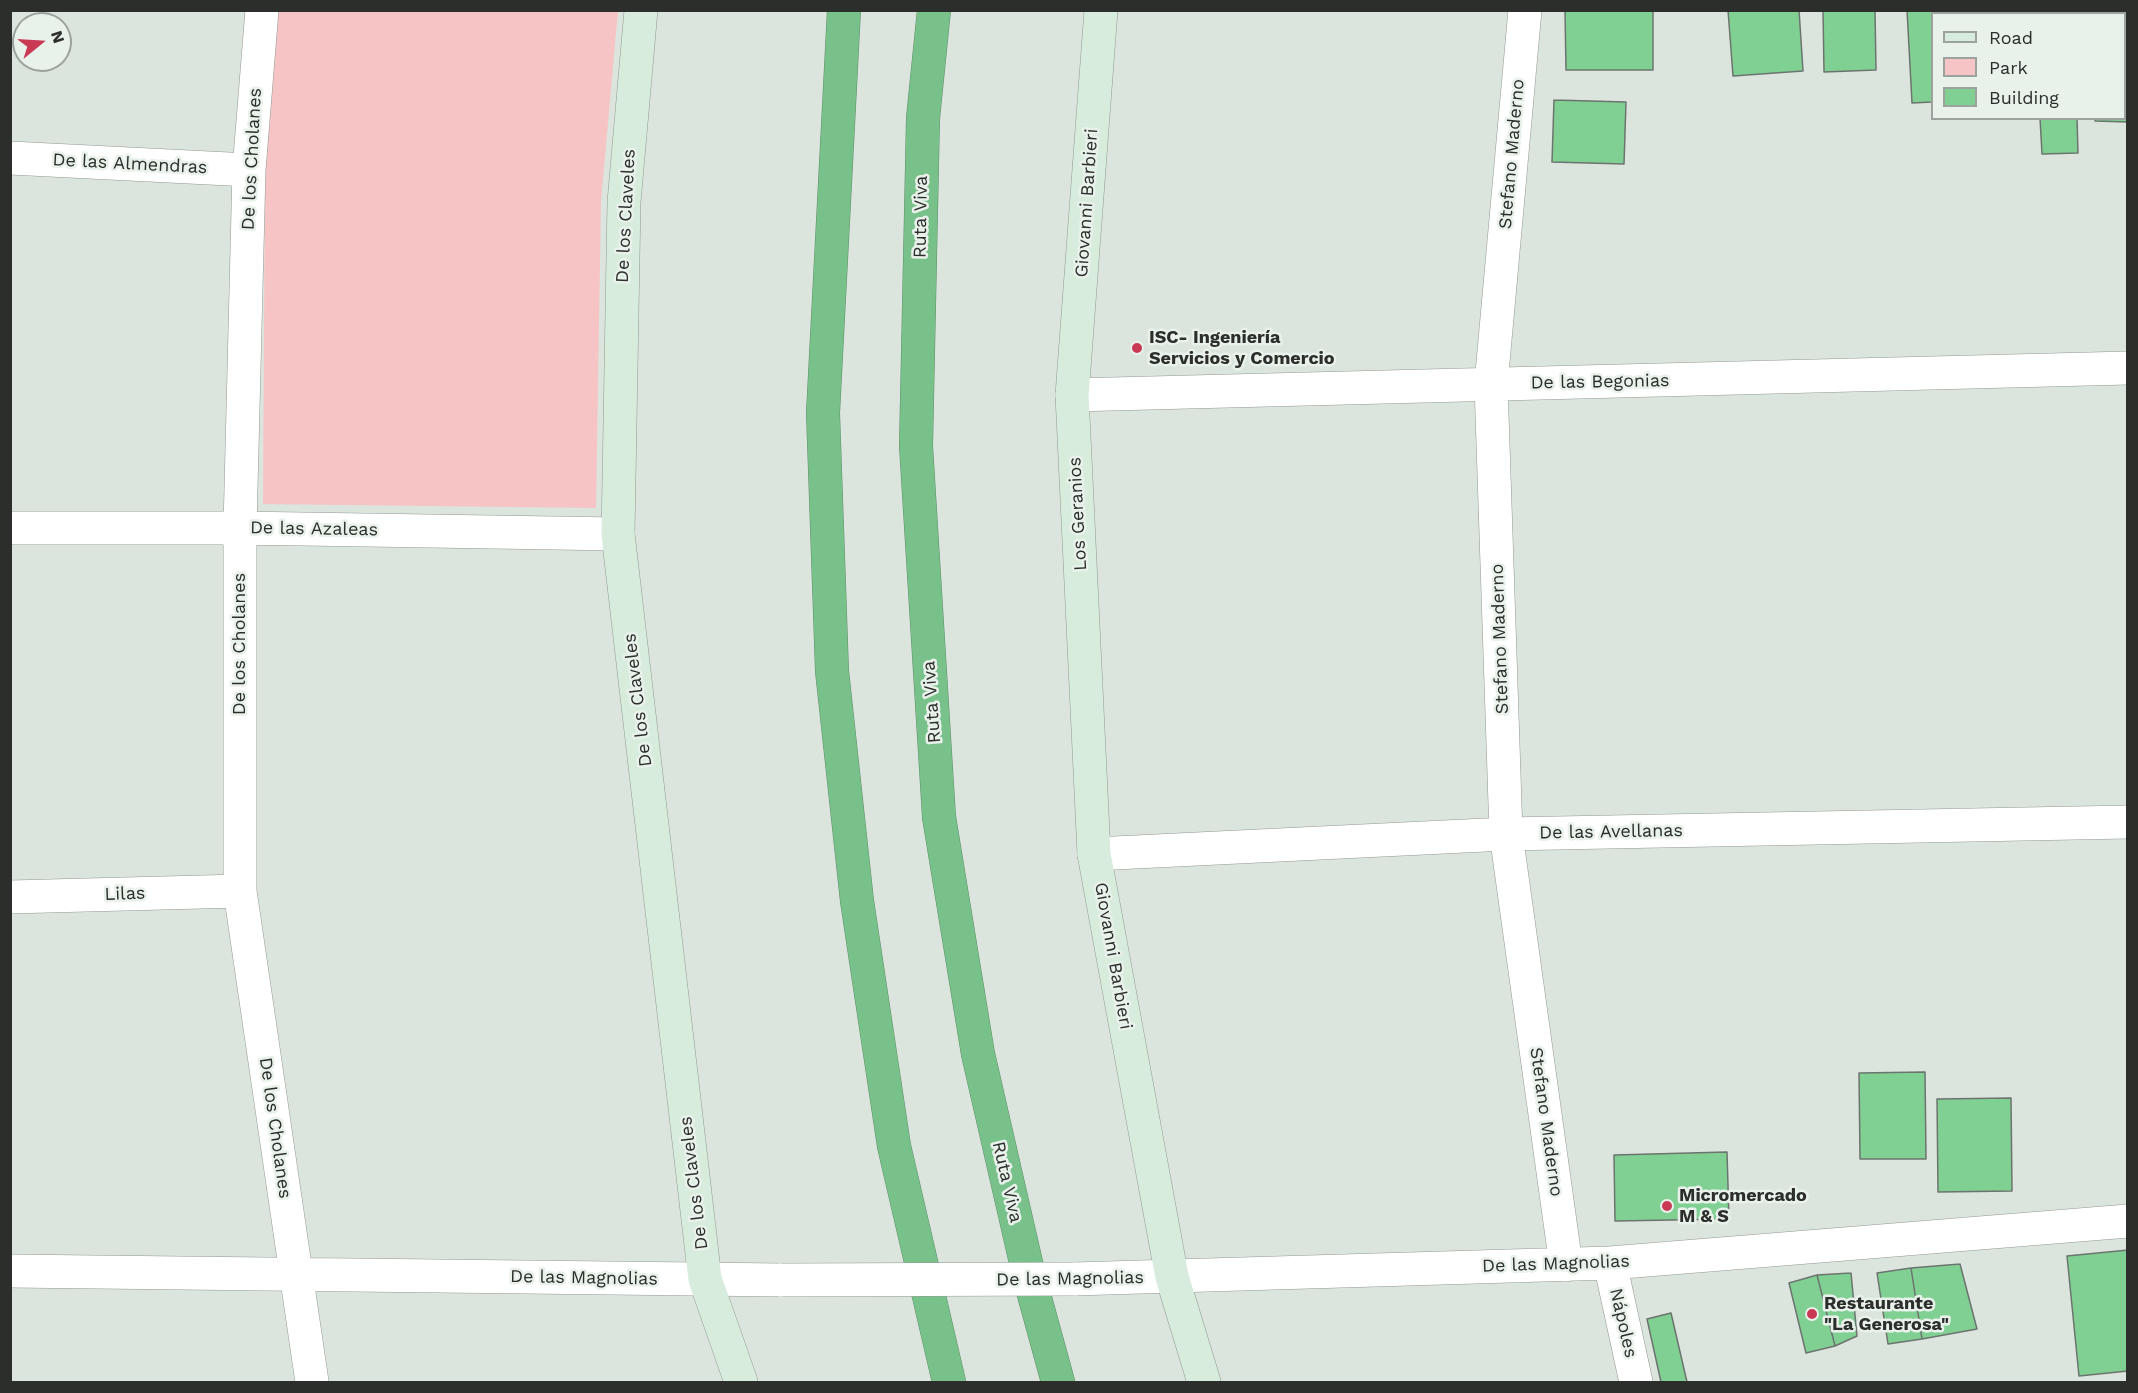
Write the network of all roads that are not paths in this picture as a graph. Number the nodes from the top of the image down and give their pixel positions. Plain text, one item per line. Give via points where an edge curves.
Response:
1 (262, 10) edge
2 (641, 10) edge
3 (844, 10) edge
4 (934, 10) edge
5 (1101, 10) edge
6 (1526, 10) edge
7 (10, 158) edge
8 (249, 170) junction
9 (2127, 368) edge
10 (1491, 384) junction
11 (1072, 395) junction
12 (10, 528) edge
13 (240, 528) junction
14 (618, 534) junction
15 (1083, 633) joint
16 (2127, 822) edge
17 (1506, 834) junction
18 (1094, 854) junction
19 (240, 891) junction
20 (10, 897) edge
21 (2127, 1221) edge
22 (1610, 1263) junction
23 (1566, 1265) junction
24 (10, 1271) edge
25 (296, 1275) junction
26 (1172, 1277) junction
27 (705, 1279) junction
28 (312, 1383) edge
29 (741, 1383) edge
30 (949, 1383) edge
31 (1058, 1383) edge
32 (1204, 1383) edge
33 (1636, 1383) edge

1 - 8 street, De los Cholanes
2 - 14 main road, De los Claveles via 624,202
3 - 30 highway via 823,413 832,671 857,901 894,1146
4 - 31 highway, Ruta Viva via 923,118 916,446 939,817 978,1054
5 - 11 main road, Giovanni Barbieri
6 - 10 street, Stefano Maderno
7 - 8 street, De las Almendras
8 - 13 street, De los Cholanes
9 - 10 street, De las Begonias
10 - 11 street, De las Begonias
10 - 17 street, Stefano Maderno
11 - 15 main road, Los Geranios
12 - 13 street, De las Azaleas
13 - 14 street, De las Azaleas
13 - 19 street, De los Cholanes
14 - 27 main road, De los Claveles
15 - 18 main road, Giovanni Barbieri
16 - 17 street, De las Avellanas
17 - 18 street, De las Avellanas
17 - 23 street, Stefano Maderno
18 - 26 main road, Giovanni Barbieri
19 - 20 street, Lilas
19 - 25 street, De los Cholanes
21 - 22 street, De las Magnolias
22 - 23 street, De las Magnolias
22 - 33 street, Nápoles
23 - 26 street, De las Magnolias
24 - 25 street, De las Magnolias
25 - 27 street, De las Magnolias
25 - 28 street, De los Cholanes
26 - 27 street, De las Magnolias, bridge
26 - 32 main road
27 - 29 main road, De los Claveles

